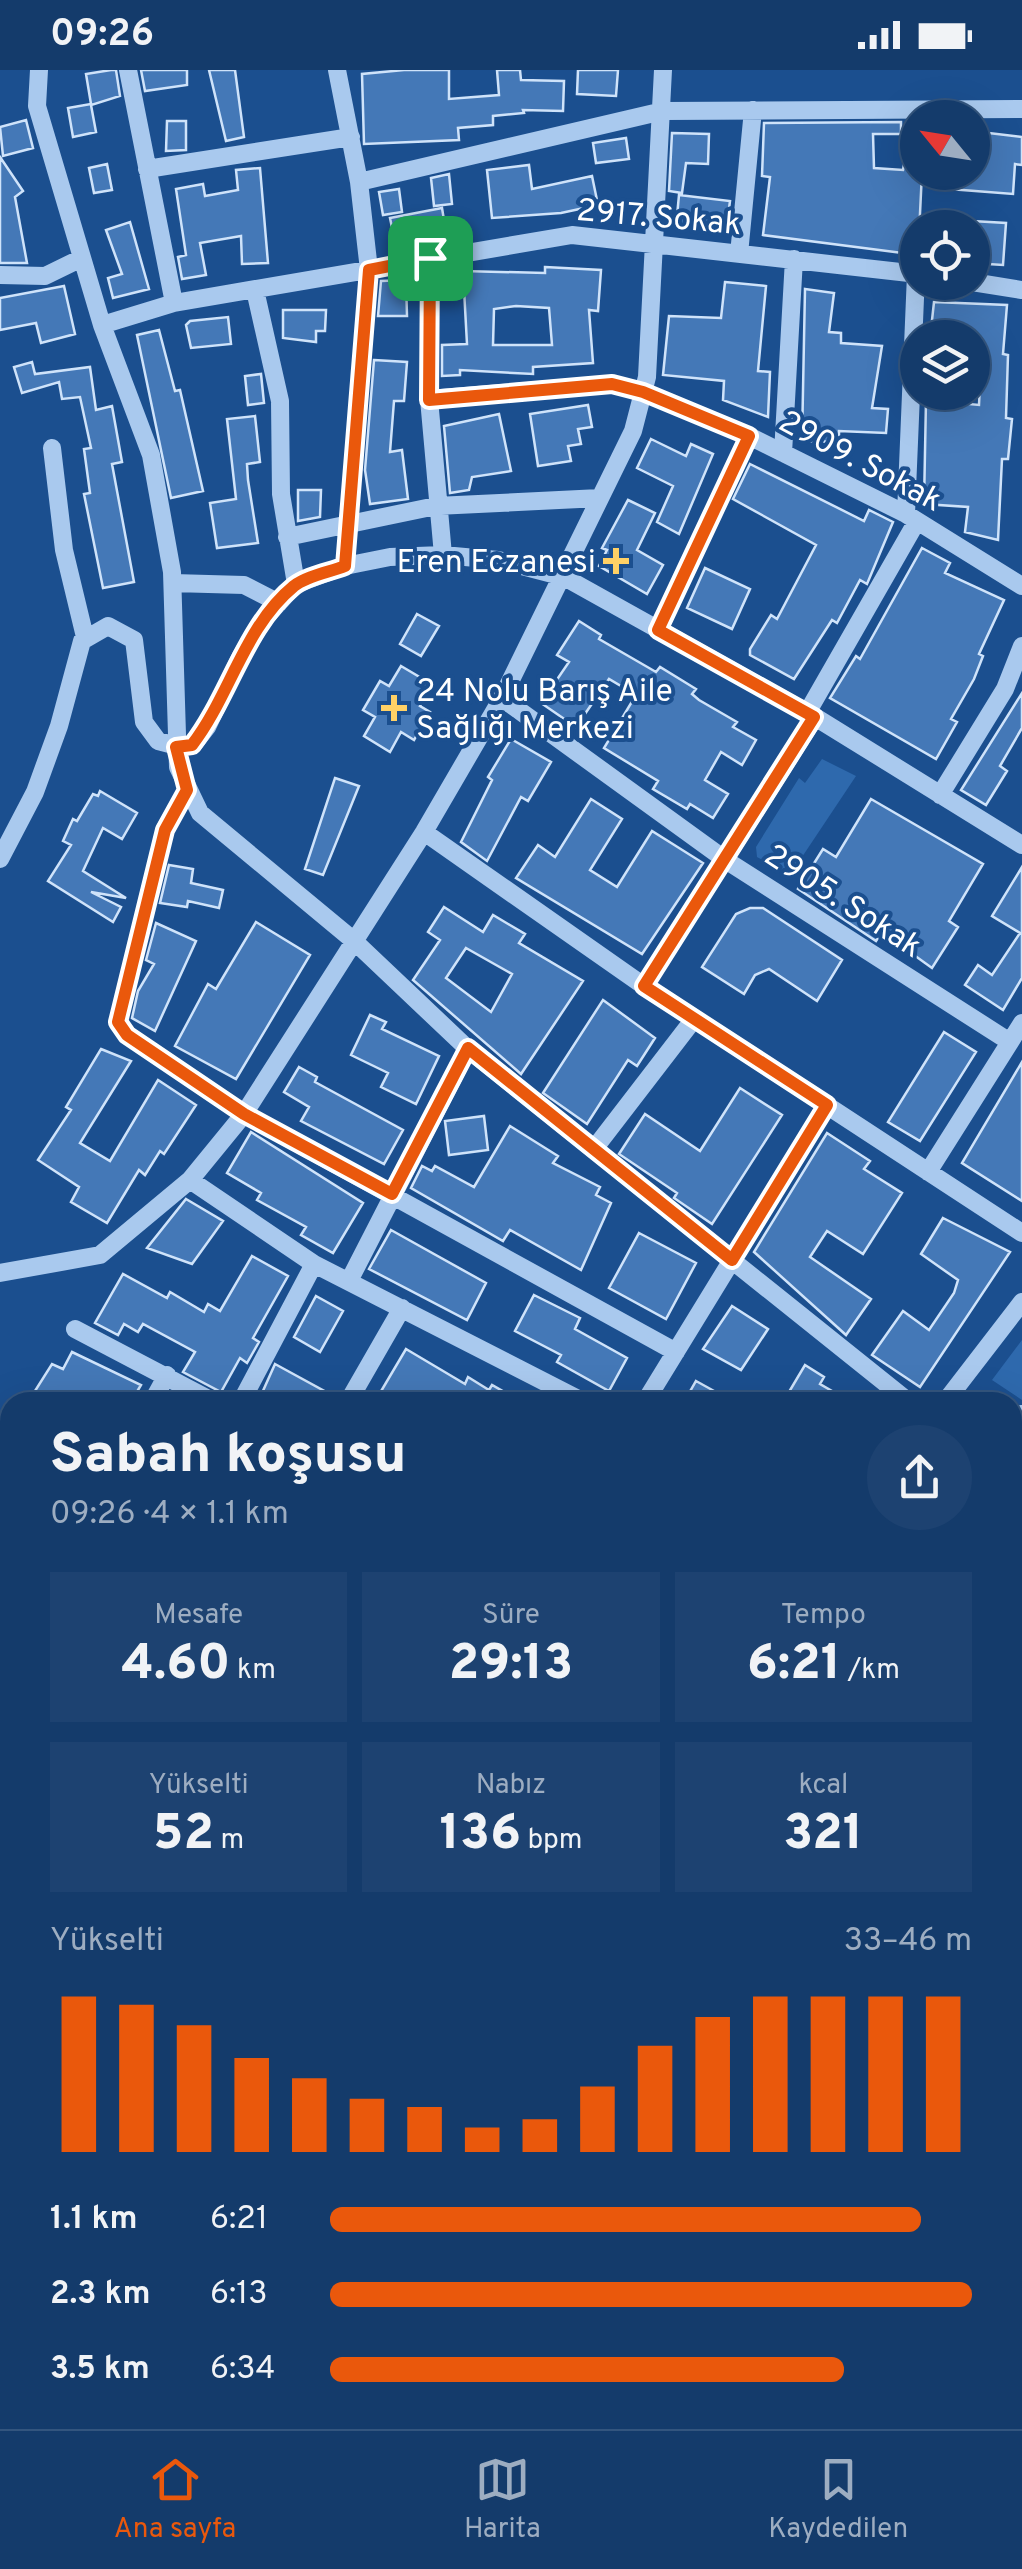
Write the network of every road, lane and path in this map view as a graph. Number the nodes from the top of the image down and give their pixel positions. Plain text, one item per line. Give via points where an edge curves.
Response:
1 (39, 70) edge
2 (128, 70) edge
3 (337, 70) edge
4 (663, 70) edge
5 (1022, 109) edge
6 (753, 110) junction
7 (663, 111) junction
8 (352, 137) junction
9 (147, 170) junction
10 (359, 182) junction
11 (656, 244) junction
12 (739, 254) junction
13 (82, 258) junction
14 (430, 258) junction
15 (794, 259) junction
16 (369, 270) junction
17 (900, 272) edge
18 (0, 275) edge
19 (990, 285) edge
20 (255, 290) junction
21 (1022, 290) edge
22 (916, 300) edge
23 (174, 303) junction
24 (102, 326) junction
25 (643, 392) junction
26 (429, 400) junction
27 (749, 436) junction
28 (52, 448) dead end
29 (783, 453) junction
30 (600, 498) junction
31 (436, 506) junction
32 (911, 517) junction
33 (349, 524) junction
34 (287, 537) junction
35 (442, 555) junction
36 (345, 566) junction
37 (564, 577) junction
38 (172, 583) junction
39 (296, 584) junction
40 (1022, 586) edge
41 (279, 603) junction
42 (658, 630) junction
43 (85, 637) junction
44 (1022, 646) edge
45 (502, 698) junction
46 (811, 715) junction
47 (176, 747) junction
48 (187, 790) junction
49 (940, 795) junction
50 (424, 832) junction
51 (1022, 845) edge
52 (0, 858) edge
53 (727, 861) junction
54 (353, 940) junction
55 (644, 986) junction
56 (694, 1018) junction
57 (1022, 1023) edge
58 (1010, 1042) junction
59 (468, 1048) junction
60 (827, 1105) junction
61 (244, 1114) junction
62 (594, 1149) junction
63 (928, 1172) junction
64 (190, 1180) junction
65 (392, 1194) junction
66 (1022, 1232) edge
67 (732, 1260) junction
68 (314, 1264) junction
69 (0, 1273) edge
70 (349, 1281) junction
71 (1022, 1302) edge
72 (402, 1308) junction
73 (75, 1329) dead end
74 (676, 1352) junction
75 (166, 1375) junction
76 (157, 1392) edge
77 (196, 1392) edge
78 (246, 1392) edge
79 (354, 1392) edge
80 (565, 1392) edge
81 (651, 1392) edge
82 (897, 1392) edge
83 (953, 1392) edge

1 - 13 street via 36,106
2 - 9 street
3 - 8 street
4 - 7 street
5 - 6 street
6 - 7 street
6 - 12 street
7 - 10 street
7 - 11 street
8 - 9 street
8 - 10 street
9 - 23 street
10 - 16 street
11 - 12 street, 2917. Sokak
11 - 14 street, 2917. Sokak via 572,235
11 - 25 street
12 - 15 street, 2917. Sokak
13 - 18 street via 44,276
13 - 24 street
14 - 16 street, 2917. Sokak
14 - 26 street
15 - 17 street, 2917. Sokak
15 - 29 street
16 - 20 street, 2917. Sokak
16 - 33 street
19 - 21 street
20 - 23 street, 2917. Sokak
20 - 34 street via 280,401
22 - 32 street
23 - 24 street, 2917. Sokak
24 - 38 street via 152,456
25 - 26 street, 2909. Sokak via 612,384
25 - 27 street, 2909. Sokak
25 - 30 street via 633,430
26 - 31 street
27 - 29 street, 2909. Sokak
27 - 42 street
28 - 43 street via 64,550
29 - 32 street, 2909. Sokak
30 - 31 street
30 - 37 street
31 - 33 street
31 - 35 street
32 - 40 street, 2909. Sokak
32 - 46 street
33 - 34 street
33 - 36 street
34 - 39 street
35 - 36 street
35 - 37 street via 498,560
36 - 39 street
37 - 42 street
37 - 45 street
38 - 41 street via 244,586
38 - 47 street
39 - 41 street
41 - 47 street via 241,656 207,726 192,745
42 - 46 street
43 - 47 street via 108,626 134,640 144,722 158,741
43 - 52 street via 35,792
44 - 49 street via 1005,689
45 - 50 street
45 - 53 street, 2905. Sokak
46 - 49 street
46 - 53 street
47 - 48 street
48 - 54 street via 200,813
48 - 61 street via 165,830 118,1022 127,1035
49 - 51 street
50 - 54 street
50 - 55 street
53 - 55 street
53 - 58 street, 2905. Sokak
54 - 59 street
54 - 61 street
55 - 56 street
56 - 60 street
56 - 62 street
57 - 58 street
58 - 63 street
59 - 62 street
59 - 65 street
60 - 63 street
60 - 67 street
61 - 64 street
61 - 65 street
62 - 67 street
63 - 66 street
64 - 68 street
64 - 69 street via 100,1255
65 - 70 street
65 - 74 street
67 - 74 street
67 - 82 street
68 - 70 street
68 - 78 street
70 - 72 street
71 - 83 street
72 - 79 street
72 - 80 street
73 - 75 street
74 - 81 street
75 - 76 street
75 - 77 street

